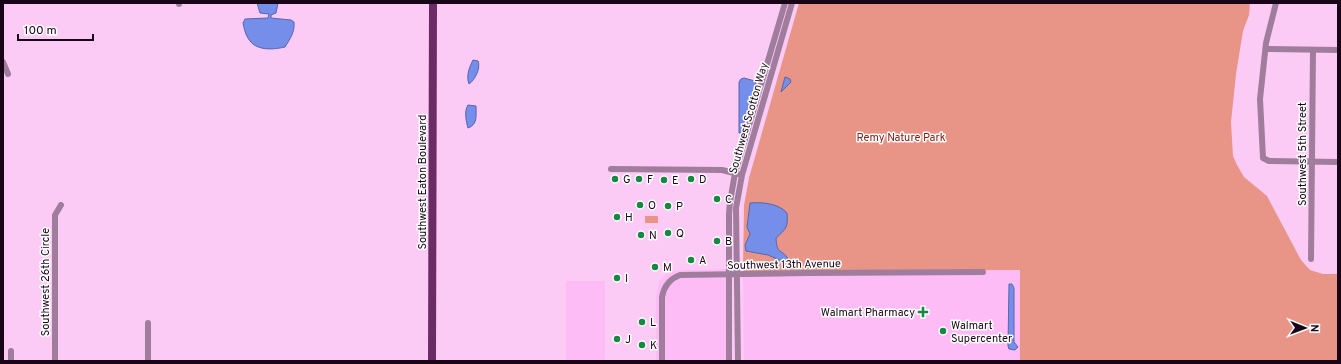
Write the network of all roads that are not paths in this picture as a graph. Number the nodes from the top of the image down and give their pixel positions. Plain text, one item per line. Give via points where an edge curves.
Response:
1 (433, 3) edge
2 (785, 3) edge
3 (792, 3) edge
4 (1276, 3) edge
5 (1266, 49) junction
6 (1313, 50) junction
7 (1338, 50) edge
8 (3, 62) edge
9 (8, 74) dead end
10 (1312, 161) junction
11 (1338, 162) edge
12 (611, 169) dead end
13 (735, 173) junction
14 (742, 175) junction
15 (61, 204) dead end
16 (1311, 259) dead end
17 (983, 272) dead end
18 (729, 275) junction
19 (737, 275) junction
20 (148, 323) dead end
21 (10, 351) dead end
22 (11, 361) edge
23 (55, 361) edge
24 (148, 361) edge
25 (432, 361) edge
26 (662, 361) edge
27 (729, 361) edge
28 (738, 361) edge

1 - 25 main road, Southwest Eaton Boulevard
2 - 13 street, Southwest Scotton Way
3 - 14 street, Southwest Scotton Way
4 - 5 street
5 - 6 street
5 - 10 street via 1260,105 1263,158
6 - 7 street
6 - 10 street, Southwest 5th Street
8 - 9 street
10 - 11 street
10 - 16 street, Southwest 5th Street
12 - 13 street via 722,170
13 - 14 street
13 - 18 street, Southwest Scotton Way via 730,202
14 - 19 street, Southwest Scotton Way via 736,208
15 - 23 street, Southwest 26th Circle via 55,216
17 - 19 street, Southwest 13th Avenue
18 - 19 street, Southwest 13th Avenue
18 - 26 street, Southwest 13th Avenue via 680,275 665,287 662,297
18 - 27 street, Southwest Scotton Way
19 - 28 street, Southwest Scotton Way
20 - 24 street
21 - 22 street

